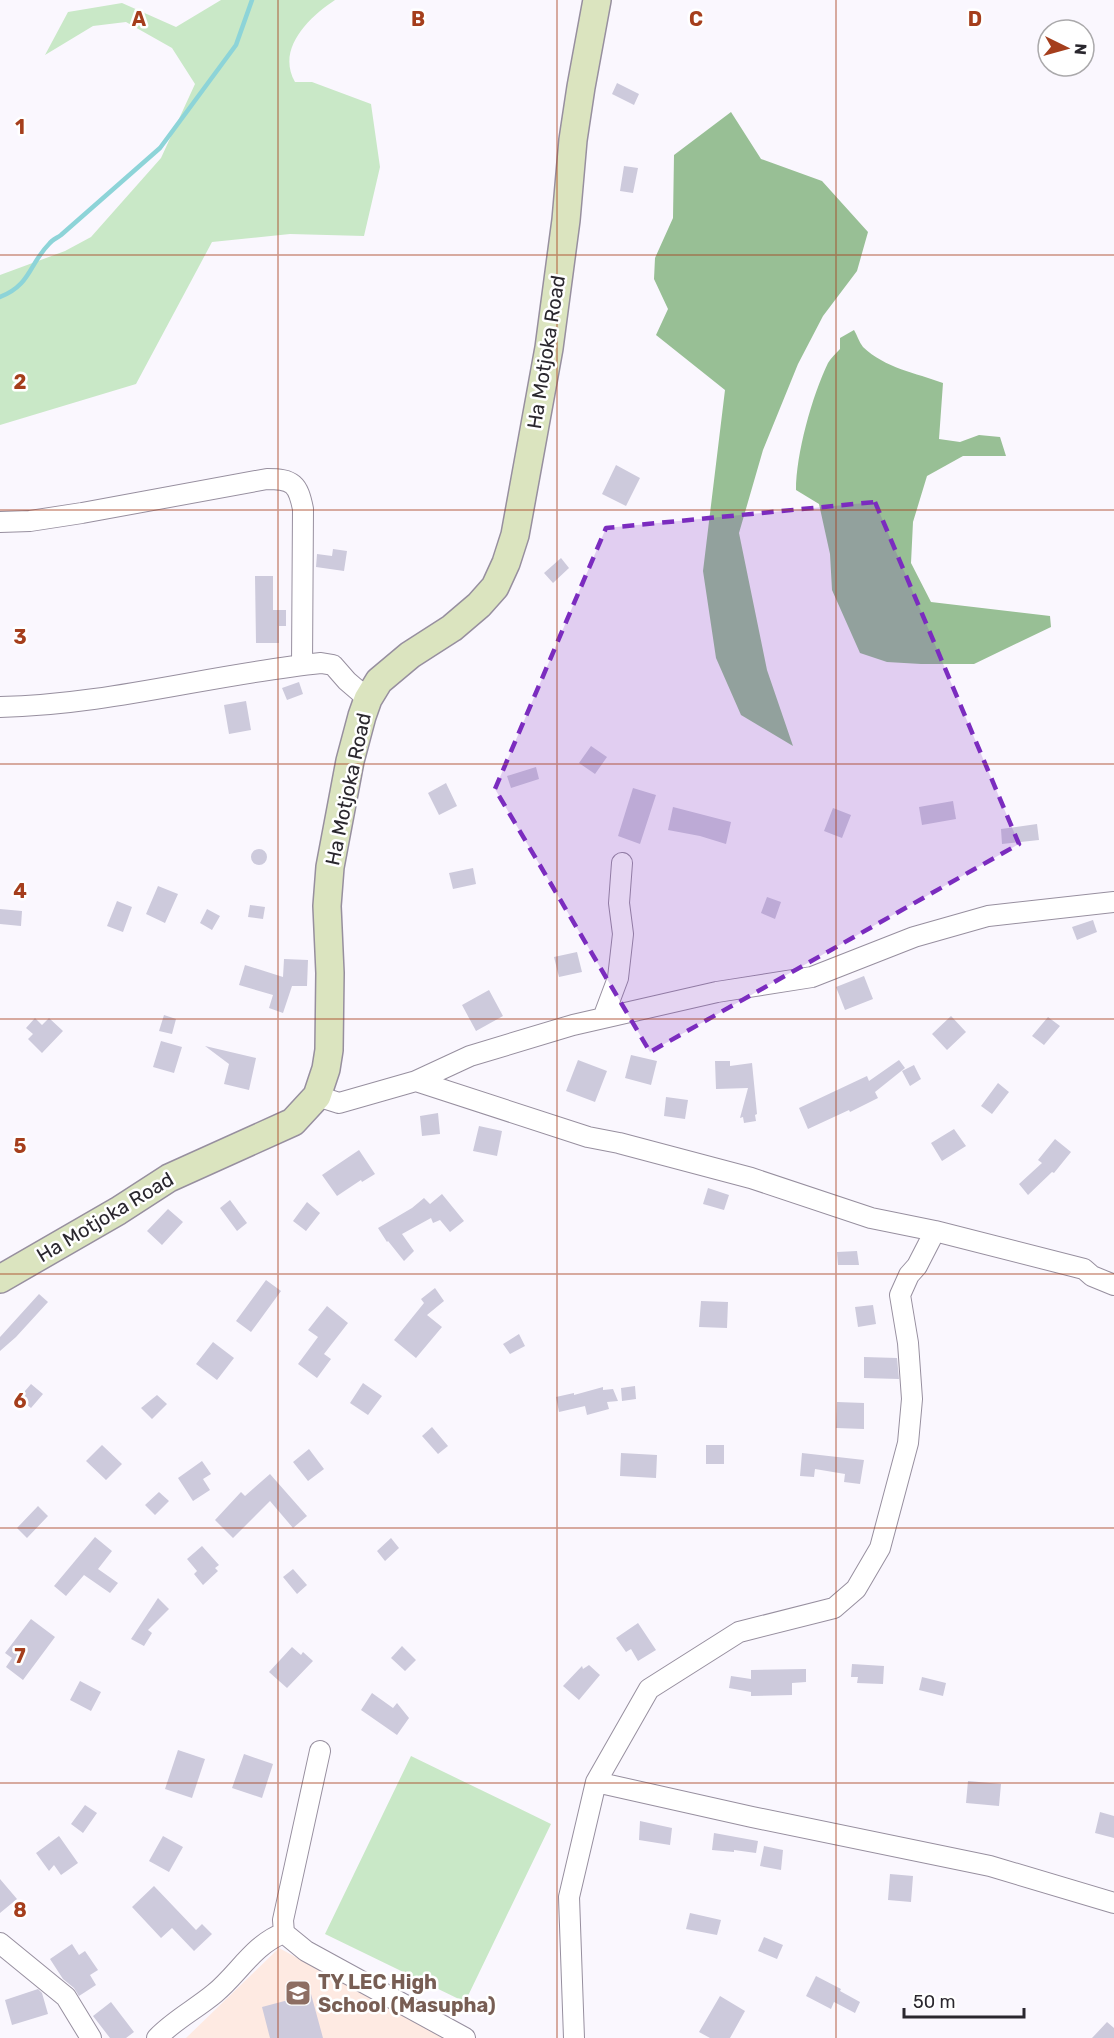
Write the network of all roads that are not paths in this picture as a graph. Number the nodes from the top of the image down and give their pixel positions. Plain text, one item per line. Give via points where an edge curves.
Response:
1 (597, 0) edge
2 (0, 522) edge
3 (302, 665) junction
4 (368, 699) junction
5 (0, 707) edge
6 (622, 863) dead end
7 (1114, 902) edge
8 (603, 1018) junction
9 (416, 1081) junction
10 (317, 1096) junction
11 (935, 1231) junction
12 (0, 1279) edge
13 (1114, 1285) edge
14 (320, 1751) dead end
15 (596, 1782) junction
16 (1114, 1903) edge
17 (284, 1933) junction
18 (0, 1943) edge
19 (92, 2038) edge
20 (157, 2038) edge
21 (465, 2038) edge
22 (574, 2038) edge

1 - 4 street, Ha Motjoka Road via 573,140 549,348 509,554 495,587 479,605 390,671
2 - 3 street via 82,513 267,479 293,483 303,509
3 - 4 street via 333,665
3 - 5 street via 126,694
4 - 10 street, Ha Motjoka Road via 350,761 330,867 329,1050
6 - 8 street via 619,903 623,934 618,978
7 - 8 street via 988,916 914,937 812,977 717,992
8 - 9 street via 470,1056
9 - 10 street via 339,1103
9 - 11 street via 588,1137 751,1178 871,1218
10 - 12 street, Ha Motjoka Road via 293,1122 169,1178
11 - 13 street via 1084,1269
11 - 15 street via 900,1295 912,1400 908,1443 880,1548 856,1589 834,1608 739,1632 649,1689
14 - 17 street via 283,1920
15 - 16 street via 990,1866
15 - 22 street via 569,1897
17 - 20 street via 270,1938 216,1993
17 - 21 street via 306,1951
18 - 19 street via 66,1996

